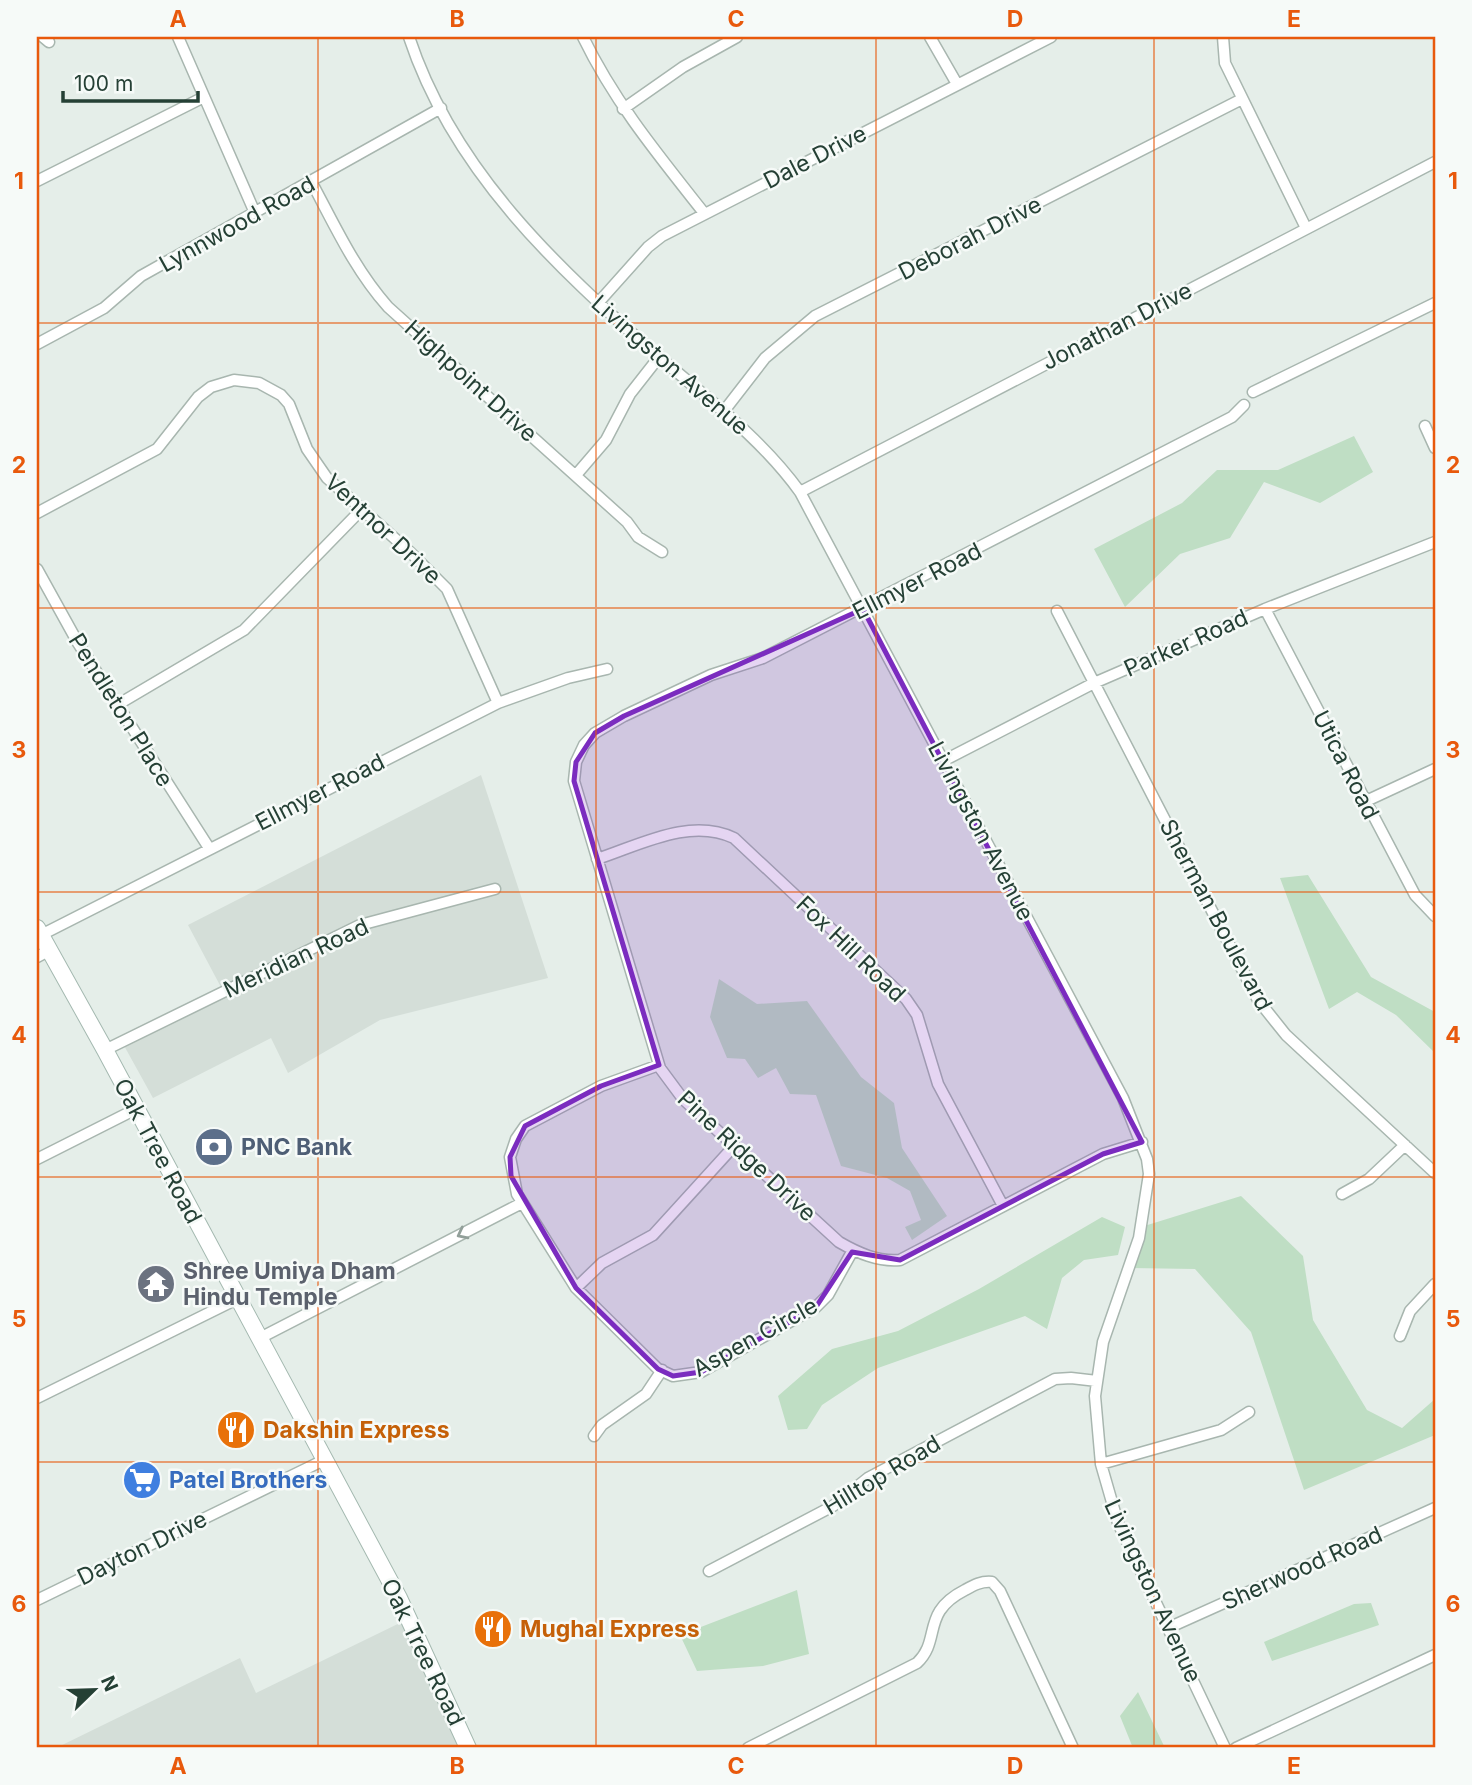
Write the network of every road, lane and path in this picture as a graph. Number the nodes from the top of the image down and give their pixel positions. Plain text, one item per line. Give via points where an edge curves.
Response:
1 (178, 37) edge
2 (422, 37) edge
3 (583, 37) edge
4 (737, 37) edge
5 (930, 37) edge
6 (1051, 37) edge
7 (1223, 37) edge
8 (410, 40) edge
9 (957, 84) junction
10 (204, 97) junction
11 (1242, 99) junction
12 (440, 108) junction
13 (623, 109) junction
14 (1435, 162) edge
15 (37, 181) edge
16 (312, 183) junction
17 (704, 213) junction
18 (255, 214) junction
19 (1306, 228) junction
20 (598, 303) junction
21 (1435, 303) edge
22 (37, 345) edge
23 (659, 357) junction
24 (1253, 392) dead end
25 (1244, 405) dead end
26 (724, 411) junction
27 (1425, 426) dead end
28 (1435, 448) edge
29 (576, 475) junction
30 (800, 492) junction
31 (362, 509) junction
32 (37, 513) edge
33 (1435, 542) edge
34 (662, 552) dead end
35 (37, 569) edge
36 (1265, 608) junction
37 (863, 609) junction
38 (1057, 611) dead end
39 (607, 669) dead end
40 (1094, 683) junction
41 (498, 703) junction
42 (117, 705) junction
43 (584, 745) joint
44 (943, 761) junction
45 (1435, 769) edge
46 (1364, 802) junction
47 (209, 848) junction
48 (597, 859) junction
49 (495, 890) dead end
50 (1435, 916) edge
51 (39, 932) edge
52 (43, 954) edge
53 (105, 1050) junction
54 (659, 1065) junction
55 (136, 1110) junction
56 (1142, 1142) junction
57 (1405, 1145) junction
58 (734, 1146) junction
59 (37, 1159) edge
60 (1435, 1173) edge
61 (1342, 1194) dead end
62 (522, 1203) junction
63 (1003, 1206) junction
64 (853, 1250) junction
65 (1435, 1284) edge
66 (576, 1288) junction
67 (237, 1299) junction
68 (1400, 1336) dead end
69 (258, 1339) junction
70 (662, 1370) junction
71 (1097, 1381) junction
72 (37, 1398) edge
73 (1249, 1412) dead end
74 (594, 1436) dead end
75 (324, 1460) junction
76 (1101, 1464) junction
77 (1435, 1508) edge
78 (709, 1571) dead end
79 (37, 1600) edge
80 (1168, 1628) junction
81 (1435, 1655) edge
82 (468, 1748) edge
83 (748, 1748) edge
84 (1073, 1748) edge
85 (1225, 1748) edge
86 (1236, 1748) edge

1 - 10 street
2 - 8 street
3 - 13 street
4 - 13 street
5 - 9 street
6 - 9 street, Dale Drive
7 - 11 street via 1225,63
8 - 12 street, Livingston Avenue
9 - 17 street, Dale Drive
10 - 15 street
10 - 18 street
11 - 19 street
11 - 26 street, Deborah Drive via 815,316 765,358
12 - 16 street, Lynnwood Road
12 - 20 street, Livingston Avenue via 491,190
13 - 17 street
14 - 19 street, Jonathan Drive
16 - 18 street, Lynnwood Road
16 - 29 street, Highpoint Drive via 374,292
17 - 20 street, Dale Drive via 648,247
18 - 22 street, Lynnwood Road via 141,276 104,308
19 - 30 street, Jonathan Drive
20 - 23 street, Livingston Avenue
21 - 24 street
23 - 26 street, Livingston Avenue
23 - 29 street via 629,394 606,440
25 - 37 street, Ellmyer Road via 1232,417
26 - 30 street, Livingston Avenue
27 - 28 street
29 - 34 street, Highpoint Drive via 638,537
30 - 37 street, Livingston Avenue
31 - 32 street, Ventnor Drive via 319,469 289,404 270,387 246,380 211,387 157,449
31 - 41 street, Ventnor Drive via 446,589
31 - 42 street via 244,631
33 - 36 street, Parker Road
35 - 42 street, Pendleton Place
36 - 40 street, Parker Road
36 - 46 street, Utica Road
37 - 43 street, Ellmyer Road via 764,658 655,700 595,733
37 - 44 street, Livingston Avenue
38 - 40 street, Sherman Boulevard
39 - 41 street, Ellmyer Road
40 - 44 street, Parker Road
40 - 57 street, Sherman Boulevard via 1258,1000 1286,1035
41 - 47 street, Ellmyer Road
42 - 47 street, Pendleton Place
43 - 48 street, Pine Ridge Drive via 574,781
44 - 56 street, Livingston Avenue via 1123,1098
45 - 46 street
46 - 50 street, Utica Road via 1415,895
47 - 51 street, Ellmyer Road
48 - 54 street, Pine Ridge Drive
48 - 63 street, Fox Hill Road via 682,831 704,828 734,838 911,1007 938,1084
49 - 53 street, Meridian Road via 360,925
51 - 52 main road, Oak Tree Road
52 - 53 main road, Oak Tree Road
53 - 55 main road, Oak Tree Road
54 - 58 street, Pine Ridge Drive via 683,1098
54 - 62 street, Aspen Circle via 601,1086 526,1126 510,1157 511,1176
55 - 59 street
55 - 67 main road, Oak Tree Road
56 - 63 street, Pine Ridge Drive via 1103,1154
56 - 71 street, Livingston Avenue via 1149,1174 1139,1238 1102,1342
57 - 60 street, Sherman Boulevard
57 - 61 street via 1369,1180
58 - 64 street, Pine Ridge Drive
58 - 66 street via 653,1235 611,1257
62 - 66 street, Aspen Circle
62 -> 69 street
63 - 64 street, Pine Ridge Drive via 900,1260
64 - 70 street, Aspen Circle via 828,1295 816,1307 701,1372 673,1376
65 - 68 street via 1410,1311
66 - 70 street, Aspen Circle
67 - 69 main road, Oak Tree Road
67 - 72 street
69 - 75 main road, Oak Tree Road
70 - 74 street via 646,1394 602,1425
71 - 76 street, Livingston Avenue
71 - 78 street, Hilltop Road via 1055,1379 868,1478 833,1506
73 - 76 street via 1221,1430
75 - 79 street, Dayton Drive
75 - 82 main road, Oak Tree Road via 398,1598
76 - 80 street, Livingston Avenue via 1118,1523
77 - 80 street, Sherwood Road
80 - 85 street, Livingston Avenue
81 - 86 street
83 - 84 street via 917,1663 936,1615 950,1597 984,1581 996,1586

